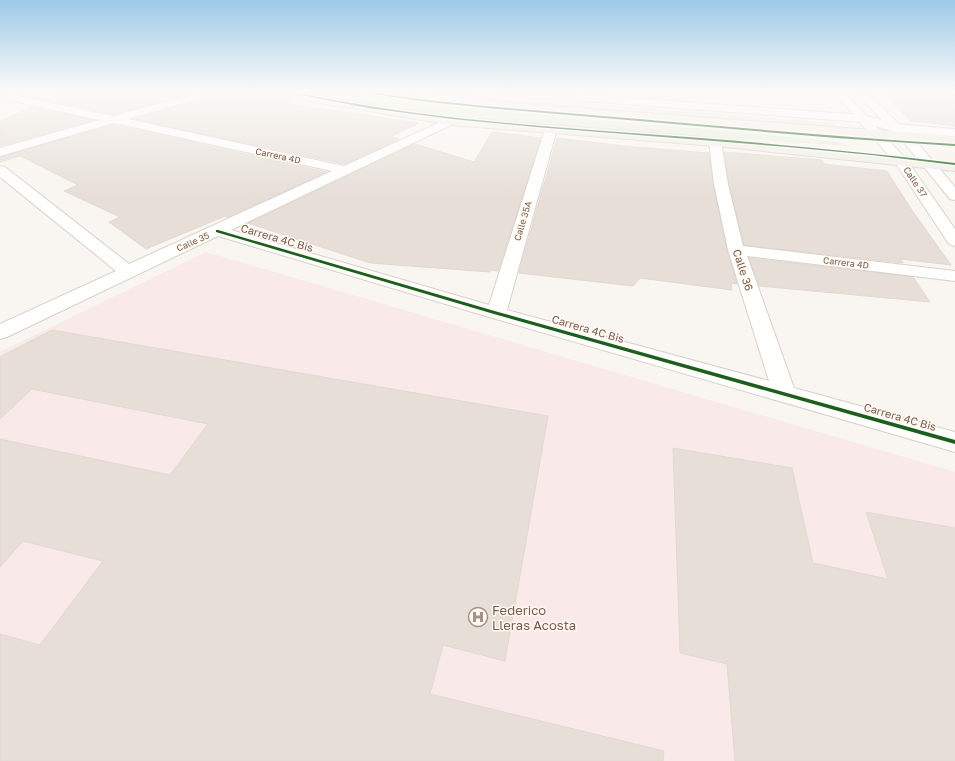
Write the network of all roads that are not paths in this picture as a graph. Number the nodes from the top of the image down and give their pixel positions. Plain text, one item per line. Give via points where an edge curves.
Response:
1 (87, 127) edge
2 (146, 127) edge
3 (439, 127) edge
4 (520, 127) edge
5 (778, 127) edge
6 (870, 127) edge
7 (884, 127) edge
8 (895, 127) edge
9 (551, 129) junction
10 (900, 132) junction
11 (955, 133) edge
12 (876, 134) junction
13 (955, 140) edge
14 (715, 142) junction
15 (0, 152) edge
16 (901, 162) junction
17 (930, 165) junction
18 (955, 167) edge
19 (0, 170) edge
20 (345, 170) junction
21 (955, 196) edge
22 (217, 231) junction
23 (955, 241) edge
24 (736, 250) junction
25 (128, 272) junction
26 (955, 276) edge
27 (496, 313) junction
28 (0, 332) edge
29 (785, 395) junction
30 (955, 442) edge

1 - 15 street
2 - 20 street, Carrera 4D
3 - 20 street, Calle 35
4 - 9 main road
5 - 12 main road
6 - 12 street, Calle 37
7 - 10 street
8 - 10 street, Calle 37
9 - 14 main road
9 - 27 street, Calle 35A
10 - 11 street
10 - 12 main road
10 - 13 main road
10 - 17 street, Calle 37
12 - 16 street, Calle 37
14 - 16 main road
14 - 24 street, Calle 36 via 721,184
16 - 17 main road
16 - 23 street, Calle 37
17 - 18 main road
17 - 21 street, Calle 37
19 - 25 street
20 - 22 street, Calle 35
22 - 25 street, Calle 35
22 - 27 street, Carrera 4C Bis
24 - 26 street, Carrera 4D
24 - 29 street, Calle 36
25 - 28 street, Calle 35
27 - 29 street, Carrera 4C Bis
29 - 30 street, Carrera 4C Bis

